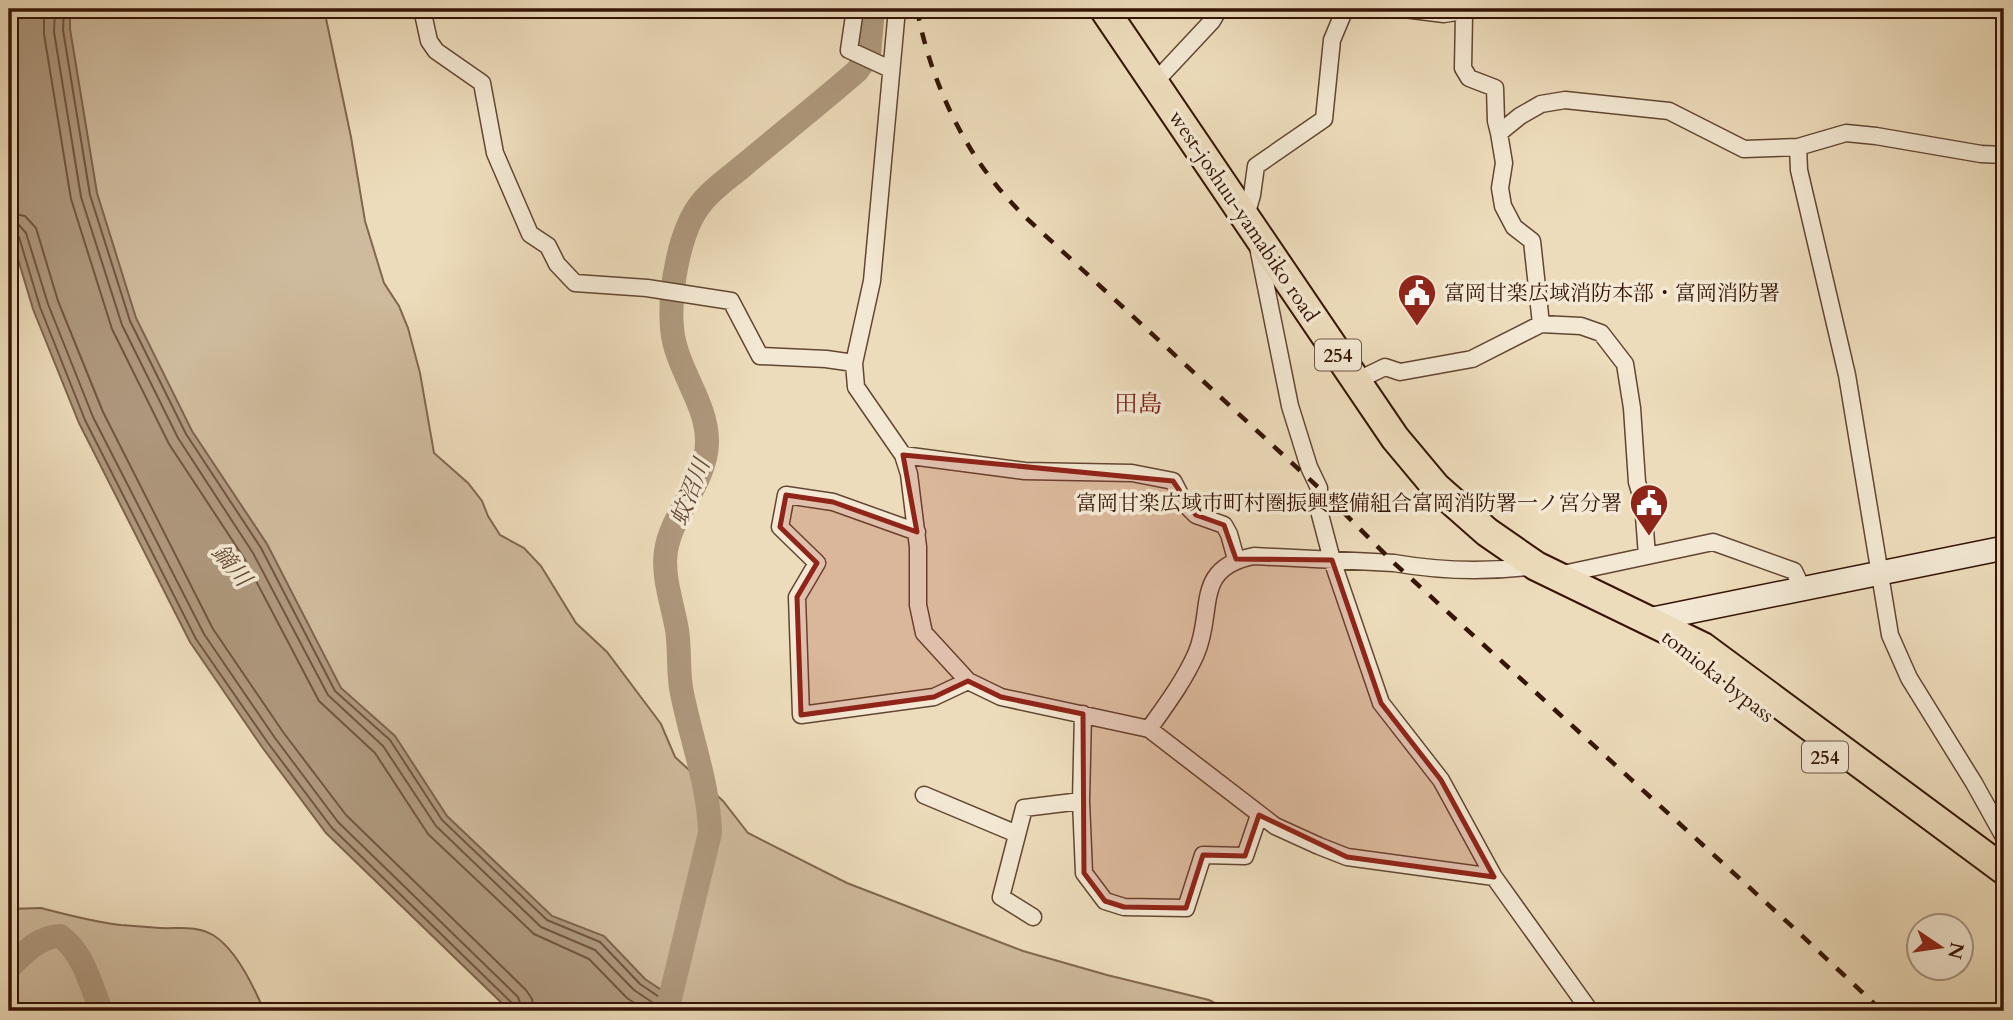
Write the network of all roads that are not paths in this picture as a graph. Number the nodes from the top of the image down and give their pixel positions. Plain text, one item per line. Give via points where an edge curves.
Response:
1 (422, 9) edge
2 (855, 9) edge
3 (897, 9) edge
4 (1104, 9) edge
5 (1219, 9) edge
6 (1345, 9) edge
7 (1404, 9) edge
8 (885, 67) junction
9 (1154, 83) junction
10 (1499, 133) junction
11 (1798, 147) junction
12 (2004, 155) edge
13 (1250, 226) junction
14 (1541, 324) junction
15 (854, 363) junction
16 (1356, 380) junction
17 (903, 455) junction
18 (916, 533) junction
19 (2004, 548) edge
20 (1647, 555) junction
21 (1236, 559) junction
22 (1332, 560) junction
23 (1546, 571) junction
24 (1880, 572) junction
25 (1802, 588) junction
26 (1648, 620) junction
27 (968, 681) junction
28 (1083, 714) junction
29 (1149, 729) junction
30 (924, 795) dead end
31 (1081, 801) junction
32 (1259, 815) junction
33 (1017, 834) junction
34 (2004, 837) edge
35 (2004, 870) edge
36 (1494, 877) junction
37 (2004, 890) edge
38 (1033, 917) dead end
39 (1590, 1011) edge

1 - 15 street via 436,51 482,83 495,153 530,234 548,246 575,283 731,301 760,356
2 - 8 street via 849,50
3 - 8 street
4 - 9 highway, west-joshuu-yamabiko road / 254
5 - 9 street
6 - 13 street via 1332,40 1324,119 1255,166
7 - 10 street via 1464,15 1463,68 1469,78 1494,88
8 - 15 street via 872,281
9 - 13 highway, west-joshuu-yamabiko road / 254
10 - 11 street via 1541,104 1565,100 1669,111 1744,149
10 - 14 street via 1503,206 1514,227 1532,241
11 - 12 street via 1846,134 1876,135
11 - 24 street via 1799,170 1847,375
13 - 16 highway, west-joshuu-yamabiko road / 254
13 - 22 street via 1290,406 1319,488 1318,507
14 - 16 street via 1472,359 1400,372 1385,367
14 - 20 street via 1581,326 1601,333 1625,364
15 - 17 street via 856,387
16 - 23 highway, west-joshuu-yamabiko road / 254 via 1436,487 1487,532
17 - 18 street
17 - 21 street via 1025,471 1132,474 1173,481 1196,514 1224,525
18 - 27 street via 918,605 924,634
18 - 27 street via 833,502 786,495 780,527 817,563 797,597 801,715 934,697
19 - 24 street
20 - 23 street
20 - 25 street via 1713,542 1794,571
21 - 22 street
21 - 29 street via 1212,581 1197,652
22 - 23 street
22 - 36 street via 1381,704 1441,780
23 - 26 highway, west-joshuu-yamabiko road / 254
24 - 25 street
24 - 34 street via 1890,635 1909,678
25 - 26 street
26 - 35 highway, tomioka bypass / 254 via 1703,647
26 - 37 highway, tomioka bypass / 254 via 1694,660
27 - 28 street via 1001,697
28 - 29 street
28 - 31 street
29 - 32 street
30 - 33 street
31 - 32 street via 1084,873 1105,901 1124,907 1186,908 1203,855 1245,856
31 - 33 street via 1024,808
32 - 36 street via 1275,827 1348,857
33 - 38 street via 1002,897
36 - 39 street

